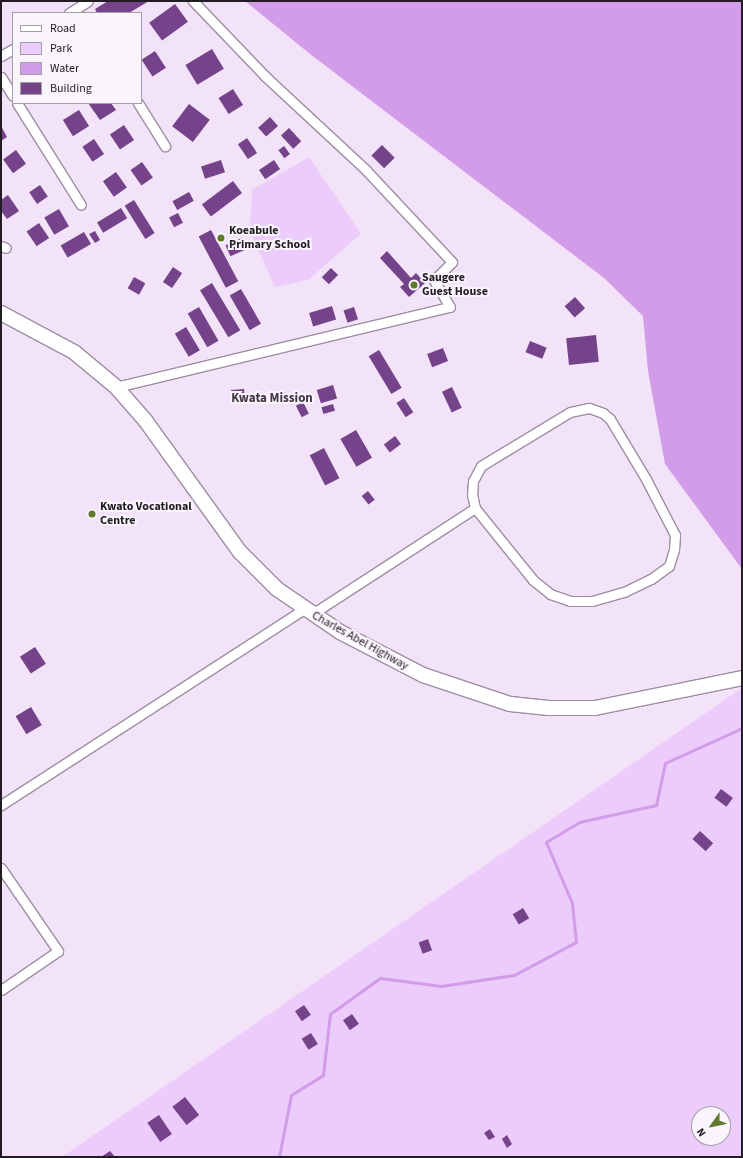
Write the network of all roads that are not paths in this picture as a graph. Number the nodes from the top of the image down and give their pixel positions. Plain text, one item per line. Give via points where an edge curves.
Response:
1 (88, 1) edge
2 (193, 1) edge
3 (80, 10) edge
4 (12, 50) edge
5 (1, 56) edge
6 (1, 76) edge
7 (12, 94) edge
8 (19, 104) edge
9 (139, 104) edge
10 (165, 146) dead end
11 (81, 205) dead end
12 (1, 314) edge
13 (116, 386) junction
14 (475, 508) junction
15 (308, 612) junction
16 (742, 678) edge
17 (1, 805) edge
18 (1, 868) edge
19 (1, 990) edge

1 - 3 street
2 - 13 street via 265,76 366,170 452,262 434,280 450,307
4 - 5 street
6 - 7 street
8 - 11 street
9 - 10 street
12 - 13 main road, Charles Abel Highway via 74,352
13 - 15 main road, Charles Abel Highway via 145,420 240,552 277,589
14 - 14 street via 533,580 550,594 570,601 592,601 624,592 651,579 669,566 674,550 675,534 610,419 603,413 589,408 570,412 481,466 473,481
14 - 15 street
15 - 16 main road, Charles Abel Highway via 423,675 510,704 549,708 595,708
15 - 17 street
18 - 19 street via 58,951

